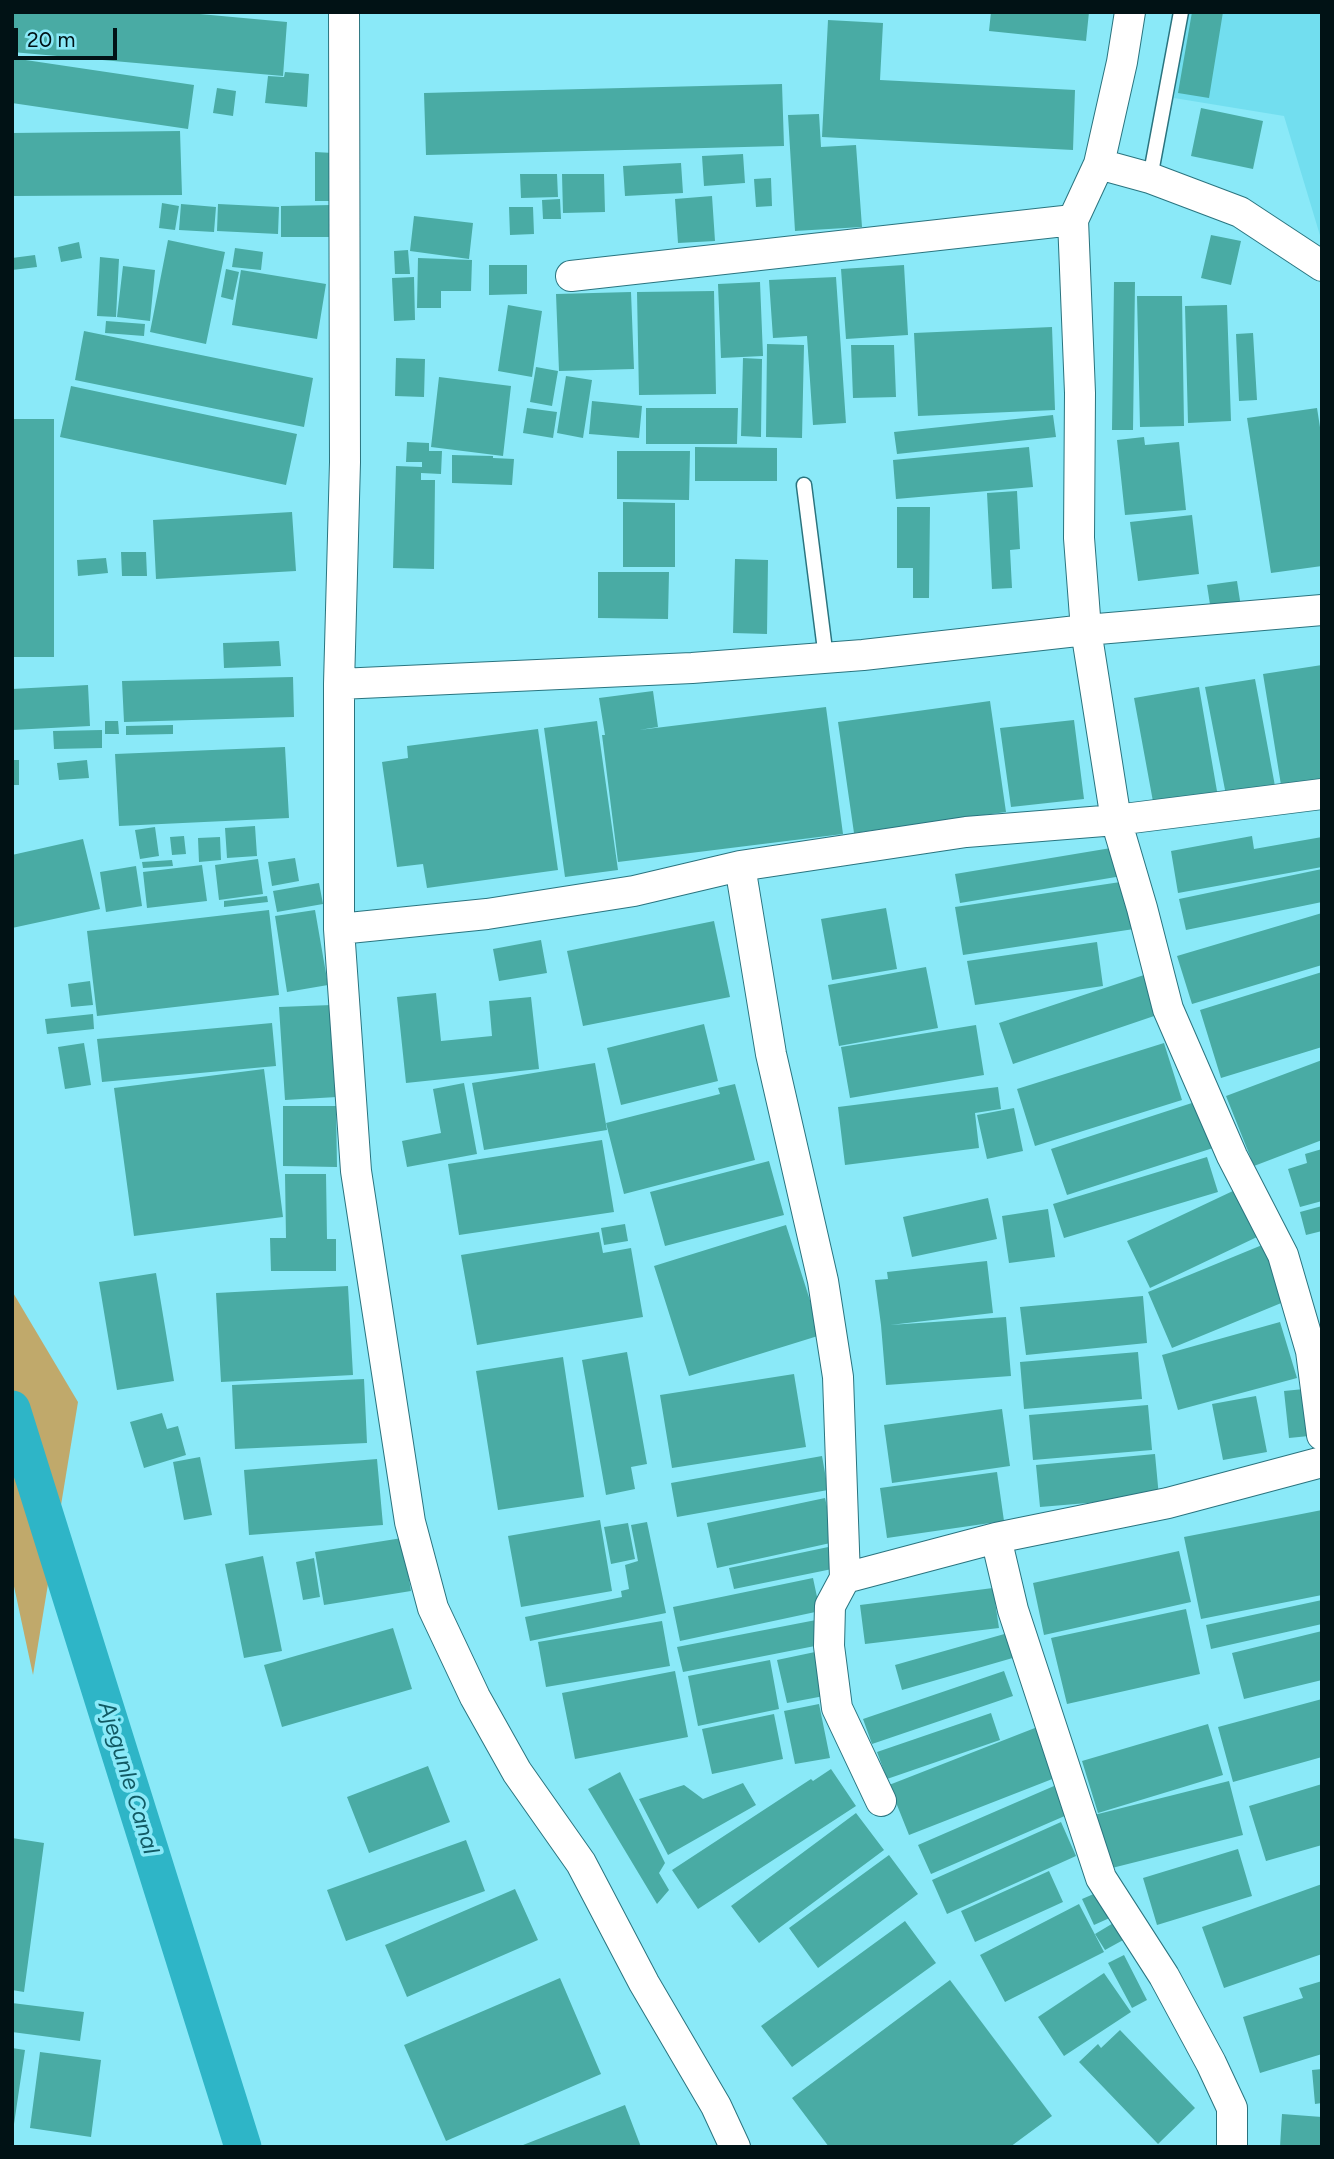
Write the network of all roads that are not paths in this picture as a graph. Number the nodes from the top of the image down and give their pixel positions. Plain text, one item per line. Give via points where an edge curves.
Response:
1 (344, 12) edge
2 (1130, 12) edge
3 (1181, 12) edge
4 (1099, 164) junction
5 (1150, 178) junction
6 (1073, 220) junction
7 (1322, 265) edge
8 (571, 276) dead end
9 (804, 485) dead end
10 (1322, 610) edge
11 (1086, 630) junction
12 (826, 658) junction
13 (340, 684) junction
14 (1322, 794) edge
15 (1116, 820) junction
16 (740, 866) junction
17 (339, 929) junction
18 (1322, 1435) edge
19 (1322, 1462) edge
20 (996, 1538) junction
21 (845, 1578) junction
22 (881, 1801) dead end
23 (735, 2147) edge
24 (1232, 2147) edge

1 - 13 street via 345,462
2 - 4 street
3 - 5 lane
4 - 5 street
4 - 6 street
5 - 7 street via 1240,212
6 - 8 street
6 - 11 street via 1080,393 1079,538
9 - 12 lane
10 - 11 street
11 - 12 street
11 - 15 street
12 - 13 street
13 - 17 street
14 - 15 street
15 - 16 street via 966,832
15 - 18 street via 1168,1009 1232,1156 1283,1255 1311,1351
16 - 17 street via 635,891 487,914
16 - 21 street via 771,1054 822,1281 838,1377
17 - 23 street via 356,1171 410,1522 433,1608 517,1772 581,1863
19 - 20 street via 1168,1503
20 - 21 street
20 - 24 street via 1013,1610 1101,1878 1164,1976 1211,2063 1232,2108
21 - 22 street via 830,1606 829,1646 837,1708

